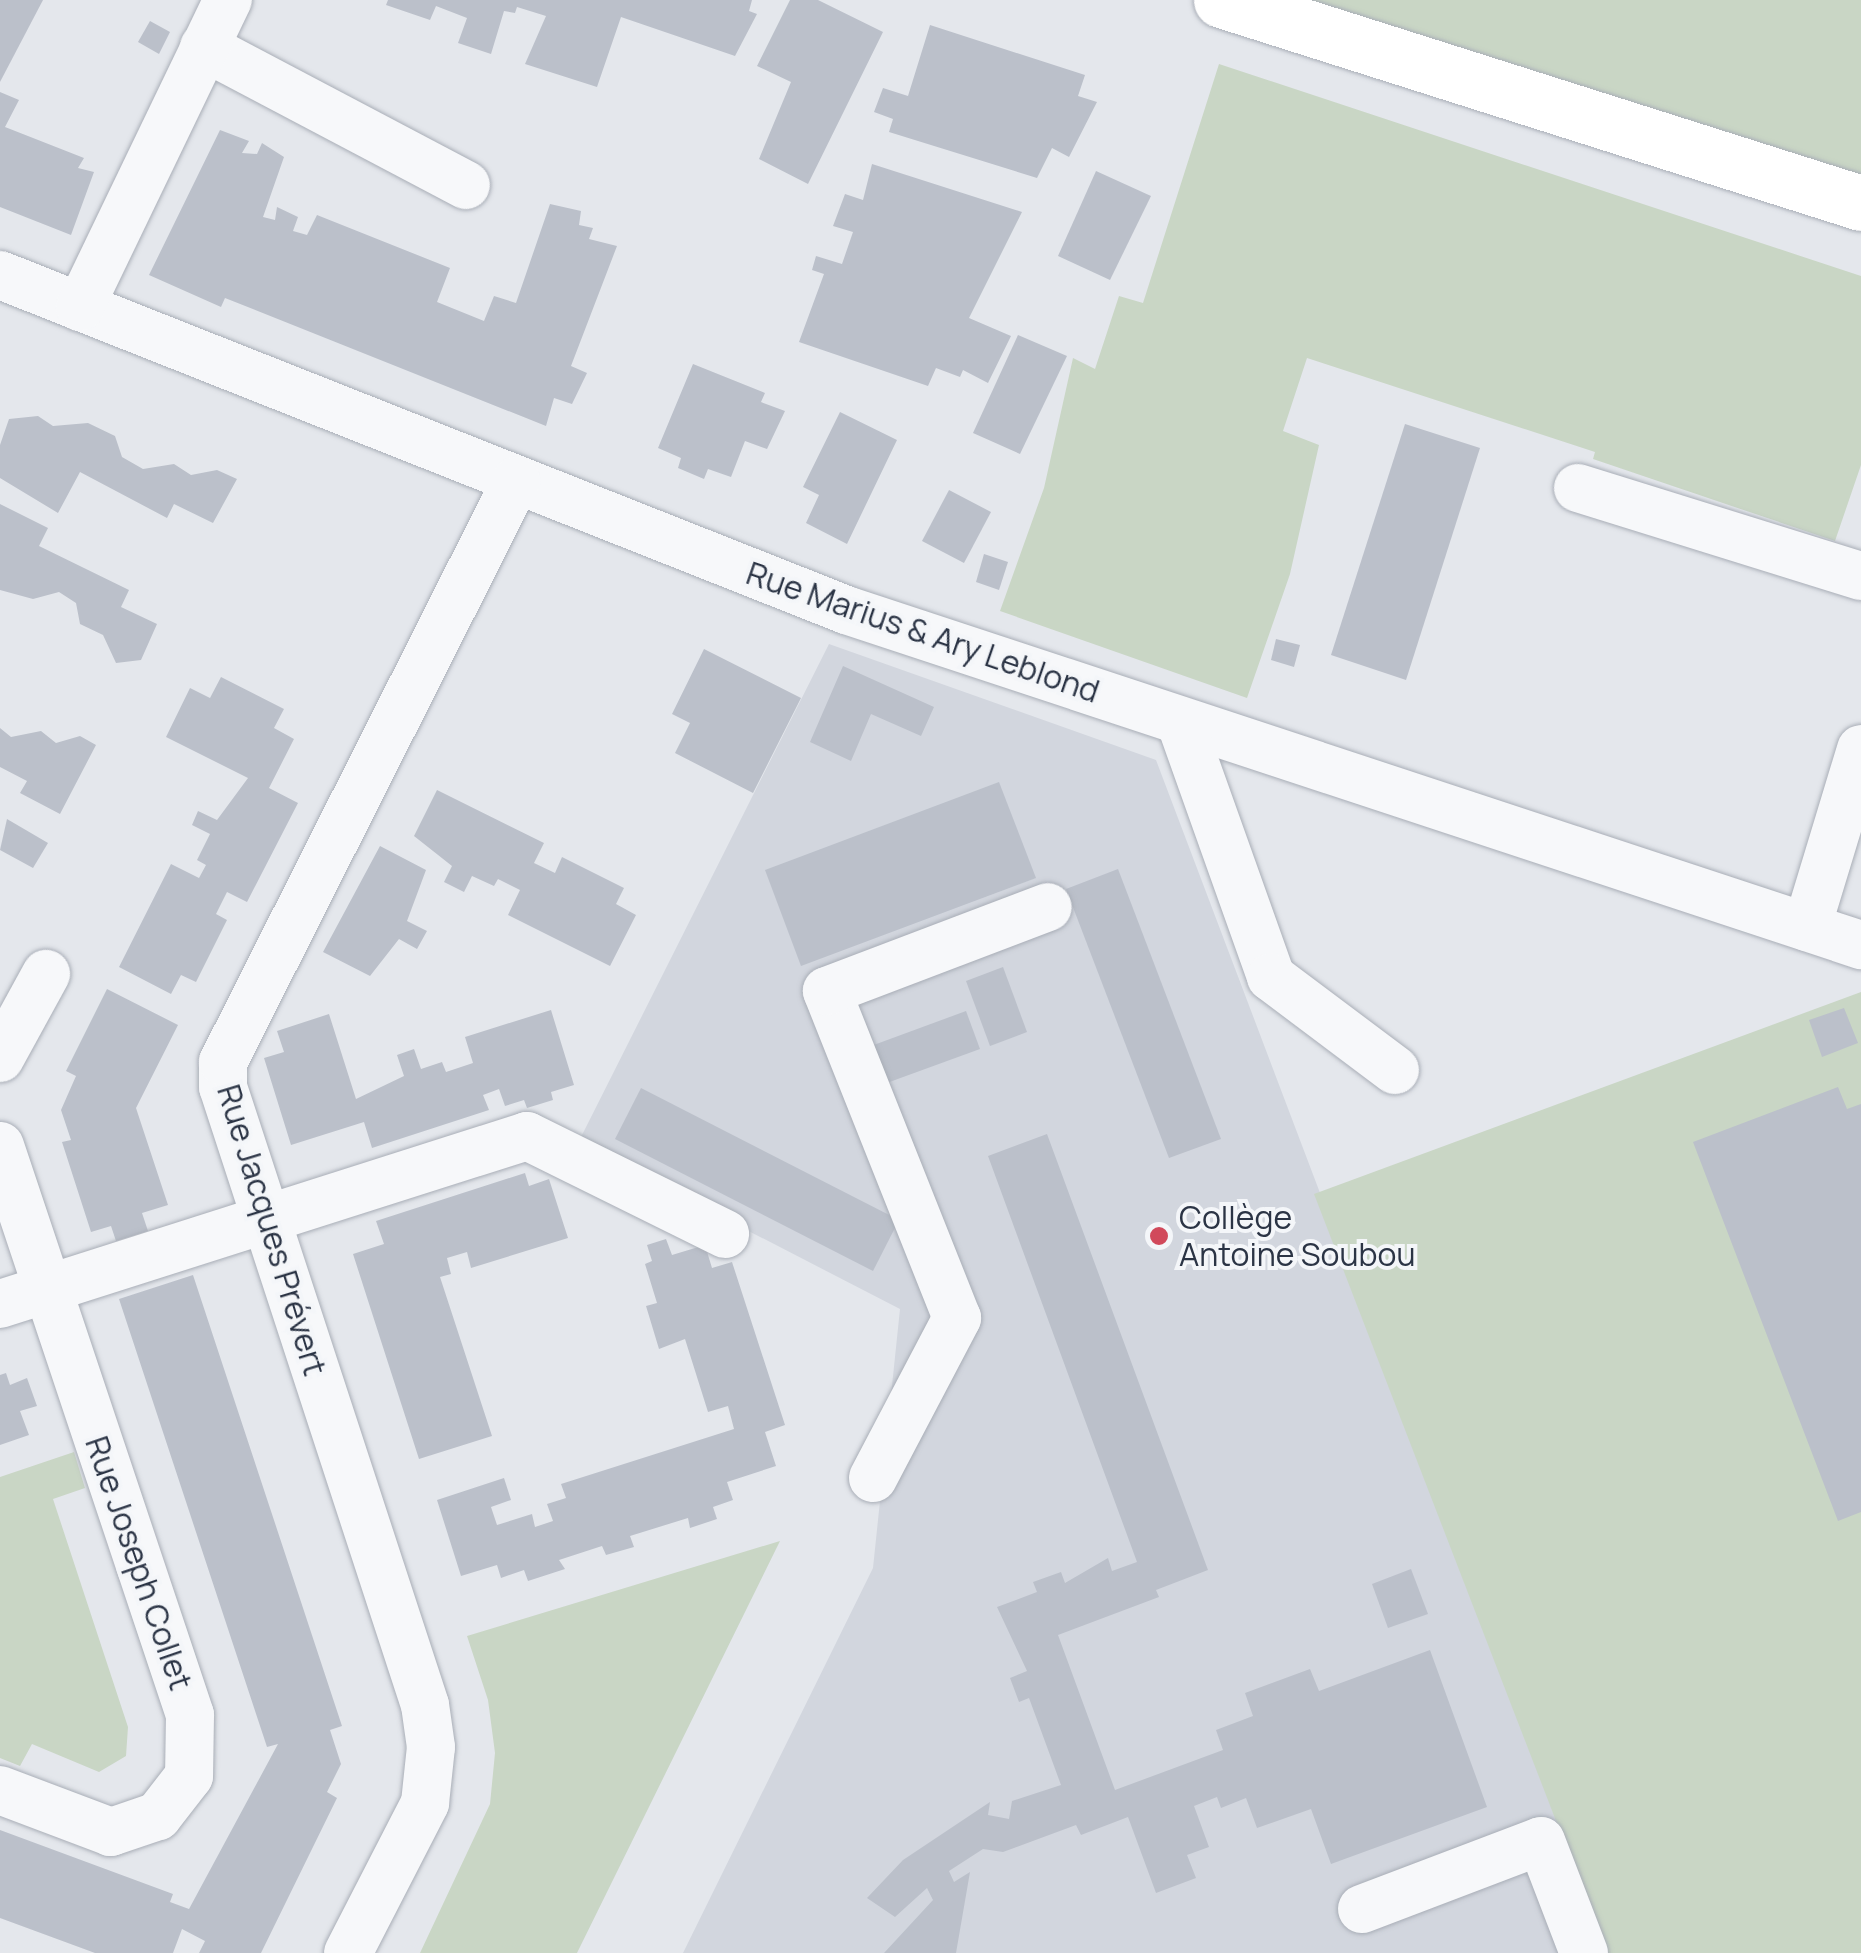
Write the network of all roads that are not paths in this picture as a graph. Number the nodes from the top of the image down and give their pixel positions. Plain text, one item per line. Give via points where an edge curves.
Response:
1 (228, 0) edge
2 (1221, 0) edge
3 (204, 47) junction
4 (466, 185) dead end
5 (1861, 203) edge
6 (0, 276) edge
7 (80, 308) junction
8 (516, 481) junction
9 (1578, 488) dead end
10 (1861, 576) edge
11 (1180, 721) junction
12 (1861, 749) edge
13 (1048, 907) dead end
14 (1807, 927) junction
15 (1861, 945) edge
16 (46, 974) dead end
17 (0, 1058) edge
18 (1395, 1070) dead end
19 (0, 1146) edge
20 (266, 1220) junction
21 (724, 1234) dead end
22 (45, 1290) junction
23 (0, 1304) edge
24 (873, 1478) dead end
25 (0, 1790) edge
26 (1362, 1909) dead end
27 (348, 1953) edge
28 (1584, 1953) edge

1 - 3 street
2 - 5 main road
3 - 4 street
3 - 7 street
6 - 7 street, Rue Marius & Ary Leblond
7 - 8 street, Rue Marius & Ary Leblond
8 - 11 street, Rue Marius & Ary Leblond via 846,610
8 - 20 street, Rue Jacques Prévert via 222,1062 223,1087
9 - 10 street
11 - 14 street, Rue Marius & Ary Leblond
11 - 18 street via 1271,976
12 - 14 street
13 - 24 street via 827,990 957,1318
14 - 15 street, Rue Marius & Ary Leblond
16 - 17 street
19 - 22 street, Rue Joseph Collet
20 - 21 street via 526,1136
20 - 22 street
20 - 27 street, Rue Jacques Prévert via 425,1706 431,1747 426,1803
22 - 23 street
22 - 25 street, Rue Joseph Collet via 190,1714 188,1776 158,1816 111,1832
26 - 28 street via 1541,1841

